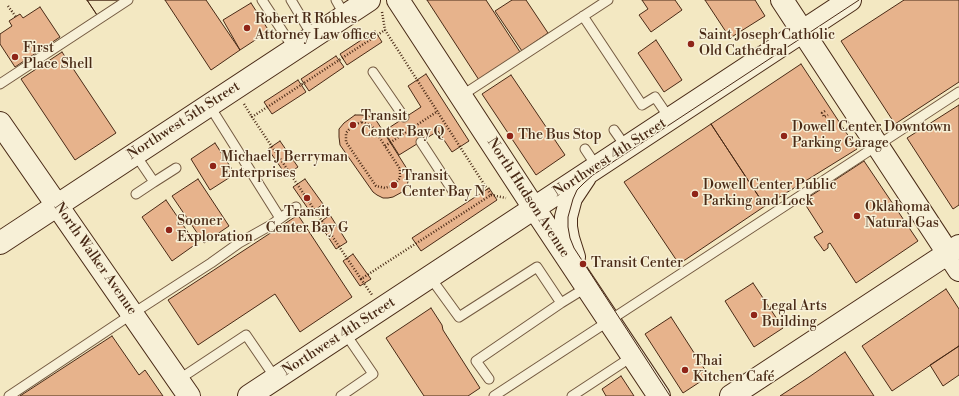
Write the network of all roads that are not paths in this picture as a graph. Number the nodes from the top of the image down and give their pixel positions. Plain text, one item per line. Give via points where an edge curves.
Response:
1 (128, 0) edge
2 (262, 0) edge
3 (291, 0) edge
4 (608, 0) edge
5 (782, 0) edge
6 (850, 0) edge
7 (383, 4) edge
8 (341, 8) edge
9 (583, 16) junction
10 (802, 31) junction
11 (313, 37) junction
12 (294, 49) junction
13 (374, 72) dead end
14 (0, 84) edge
15 (959, 92) edge
16 (461, 96) junction
17 (209, 105) junction
18 (404, 117) dead end
19 (670, 119) junction
20 (0, 123) edge
21 (421, 142) dead end
22 (877, 145) junction
23 (135, 154) junction
24 (590, 163) junction
25 (176, 168) dead end
26 (154, 182) junction
27 (453, 191) dead end
28 (136, 194) dead end
29 (57, 205) junction
30 (296, 207) dead end
31 (534, 208) junction
32 (280, 218) junction
33 (0, 243) edge
34 (955, 256) edge
35 (430, 277) junction
36 (583, 281) junction
37 (561, 303) junction
38 (132, 314) junction
39 (609, 320) junction
40 (345, 333) junction
41 (633, 356) junction
42 (276, 379) junction
43 (489, 379) dead end
44 (184, 388) edge
45 (9, 396) edge
46 (249, 396) edge
47 (340, 396) edge
48 (494, 396) edge
49 (572, 396) edge
50 (659, 396) edge
51 (731, 396) edge

1 - 14 lane
2 - 12 lane
3 - 11 lane
4 - 9 lane
5 - 10 main road
6 - 10 main road, Northwest 4th Street
7 - 8 main road, Northwest 5th Street
7 - 16 main road, North Hudson Avenue
8 - 11 main road, Northwest 5th Street
9 - 16 lane via 526,58
9 - 19 lane via 642,105 655,97
10 - 19 main road, Northwest 4th Street
10 - 22 main road
11 - 12 main road, Northwest 5th Street
12 - 17 main road, Northwest 5th Street
13 - 18 lane
15 - 22 lane
16 - 31 main road, North Hudson Avenue
17 - 23 main road, Northwest 5th Street
17 - 32 lane
19 - 24 main road, Northwest 4th Street via 620,138
20 - 29 main road, North Walker Avenue
21 - 27 lane
22 - 34 main road
22 - 39 lane
23 - 26 lane
23 - 29 main road, Northwest 5th Street
24 - 31 main road, Northwest 4th Street
24 - 36 main road via 571,198 566,217 568,238
25 - 26 lane
26 - 28 lane
29 - 33 main road, Northwest 5th Street
29 - 38 main road, North Walker Avenue
30 - 32 lane
31 - 35 main road, Northwest 4th Street
31 - 36 main road, North Hudson Avenue
32 - 38 lane
34 - 51 main road
35 - 37 lane via 459,317 537,267
35 - 40 main road, Northwest 4th Street
36 - 37 lane
36 - 39 main road, North Hudson Avenue
37 - 43 lane via 476,361
38 - 44 main road, North Walker Avenue
38 - 45 lane
39 - 41 main road, North Hudson Avenue
39 - 48 lane
40 - 42 main road, Northwest 4th Street
40 - 47 lane via 373,374
41 - 49 lane
41 - 50 main road, North Hudson Avenue
42 - 44 lane via 246,335
42 - 46 main road, Northwest 4th Street

